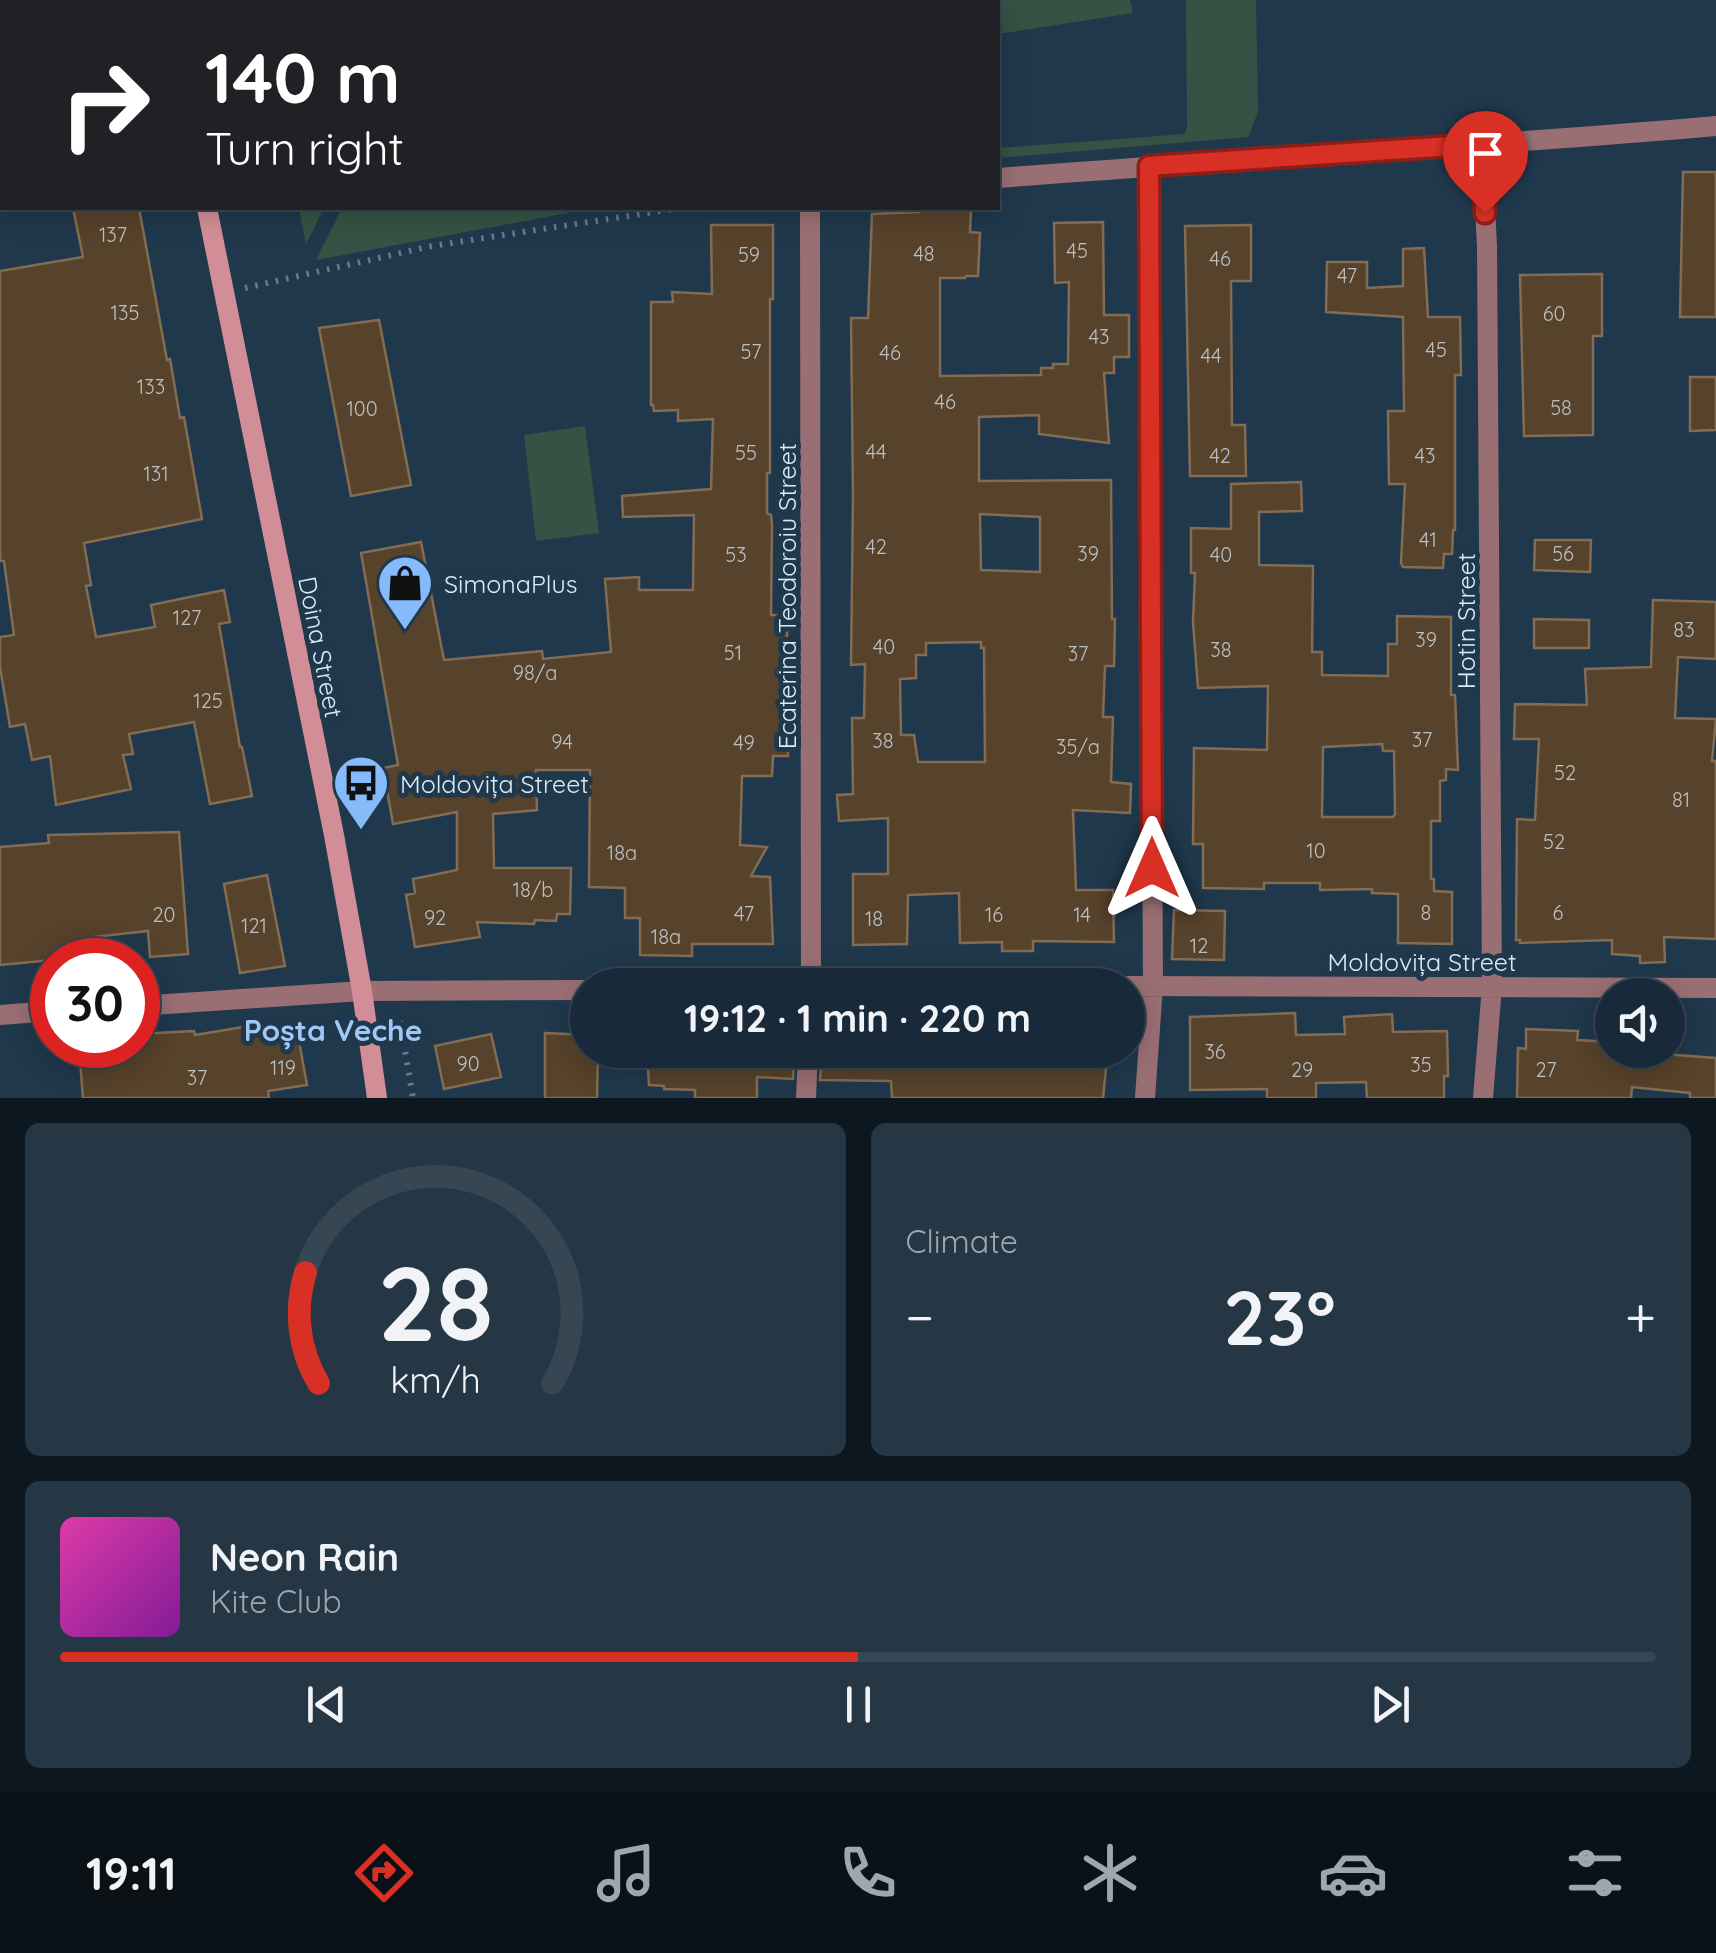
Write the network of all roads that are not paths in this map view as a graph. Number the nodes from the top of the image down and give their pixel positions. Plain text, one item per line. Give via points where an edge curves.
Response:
1 (1716, 126) edge
2 (1482, 144) junction
3 (1149, 166) junction
4 (1000, 178) edge
5 (207, 210) edge
6 (810, 210) edge
7 (812, 968) edge
8 (1145, 986) edge
9 (1153, 986) junction
10 (1492, 986) junction
11 (1716, 988) edge
12 (570, 990) edge
13 (362, 991) junction
14 (160, 1005) edge
15 (30, 1012) edge
16 (0, 1014) edge
17 (807, 1068) edge
18 (376, 1098) edge
19 (806, 1098) edge
20 (1145, 1098) edge
21 (1484, 1098) edge

1 - 2 street
2 - 3 street
2 - 10 street, Hotin Street
3 - 4 street
3 - 9 street
5 - 13 main road, Doina Street
6 - 7 street, Ecaterina Teodoroiu Street
8 - 9 street, Moldovița Street
9 - 10 street, Moldovița Street
9 - 20 street
10 - 11 street, Moldovița Street
10 - 21 street, Hotin Street
12 - 13 street
13 - 14 street
13 - 18 main road, Doina Street
15 - 16 street
17 - 19 street

